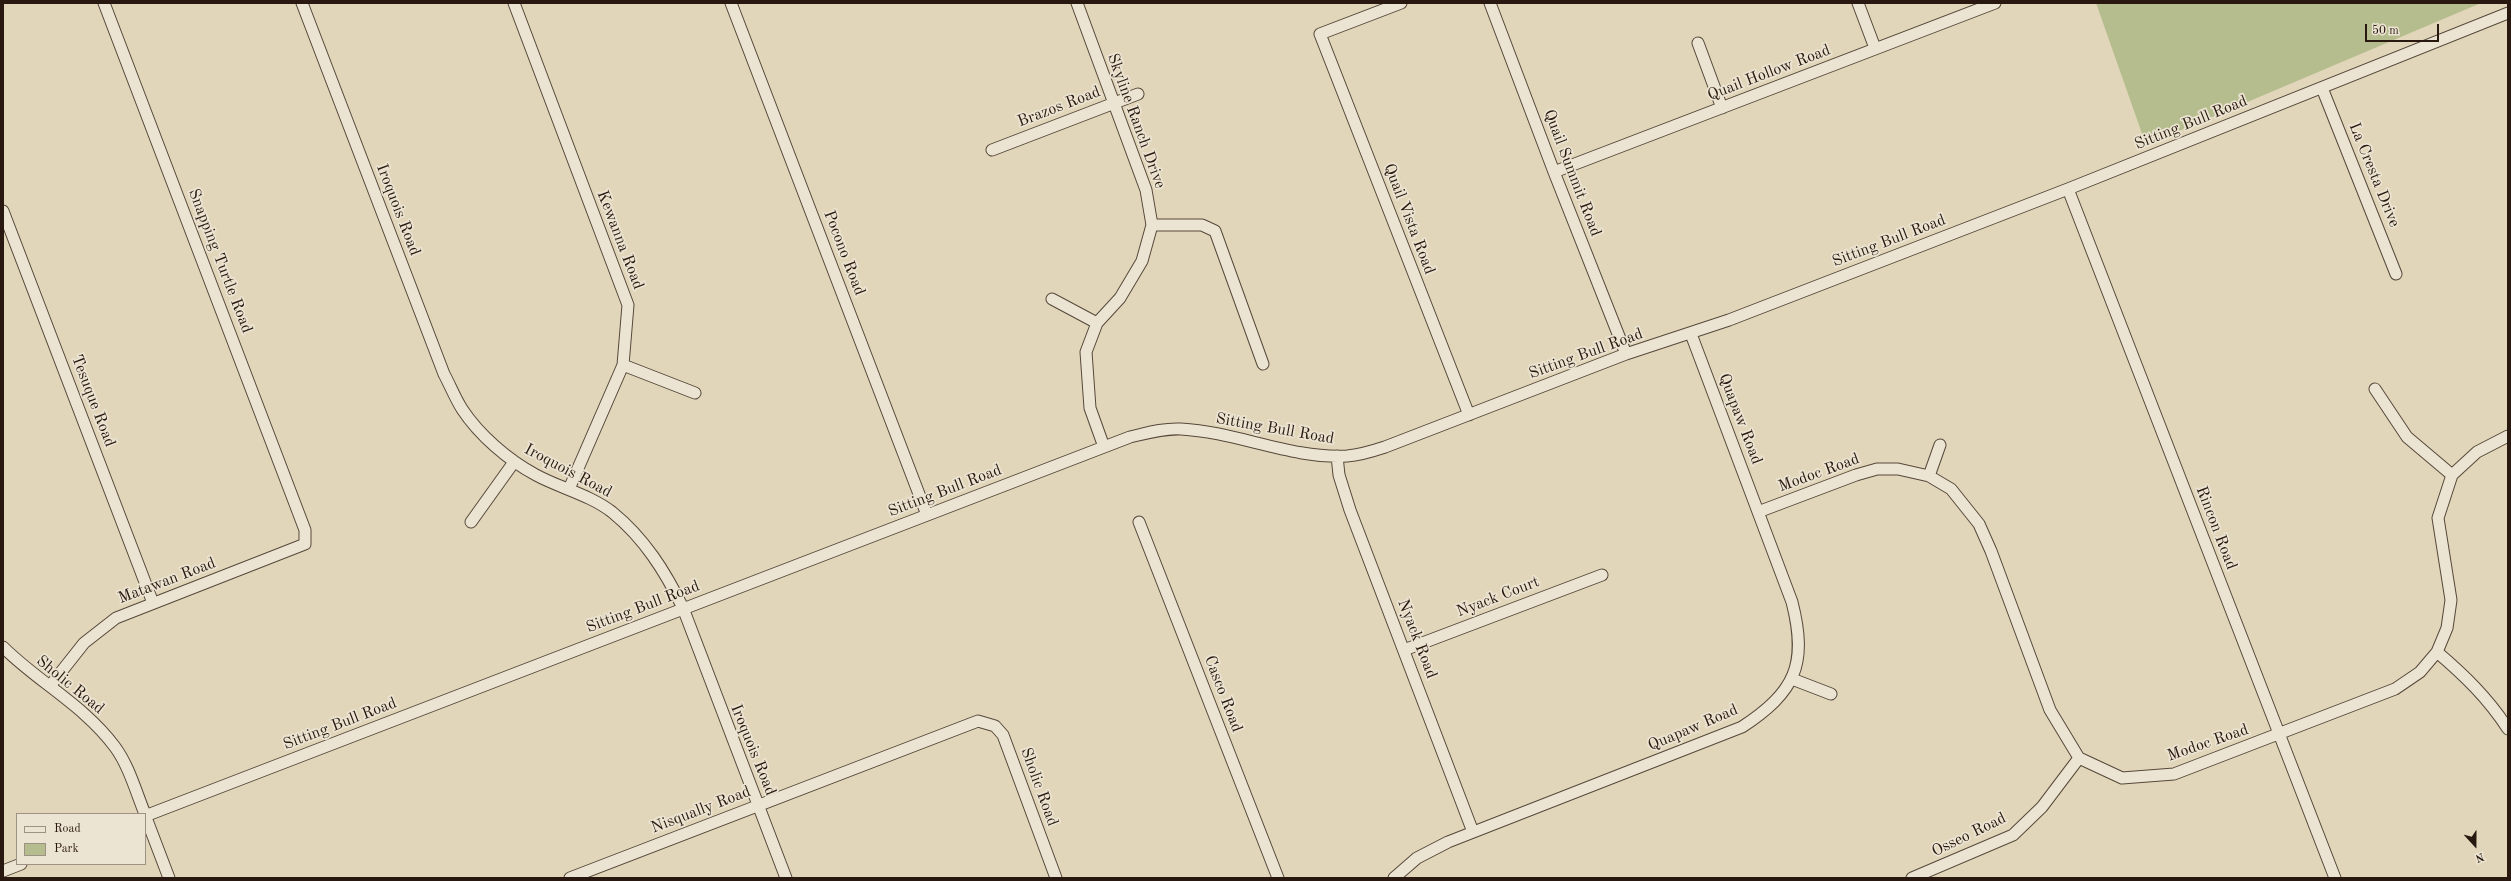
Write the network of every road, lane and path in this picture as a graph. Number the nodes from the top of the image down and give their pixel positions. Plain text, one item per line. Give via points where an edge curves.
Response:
1 (104, 3) edge
2 (302, 3) edge
3 (514, 3) edge
4 (730, 3) edge
5 (1077, 3) edge
6 (1401, 3) edge
7 (1490, 3) edge
8 (1858, 3) edge
9 (1995, 3) edge
10 (2508, 13) edge
11 (1698, 43) dead end
12 (1875, 48) junction
13 (2322, 88) junction
14 (1138, 94) dead end
15 (1114, 103) junction
16 (1722, 108) junction
17 (992, 150) dead end
18 (1554, 172) junction
19 (2068, 189) junction
20 (3, 211) edge
21 (1152, 225) junction
22 (2396, 274) dead end
23 (1052, 299) dead end
24 (1097, 323) junction
25 (1691, 334) junction
26 (1626, 354) junction
27 (1263, 364) dead end
28 (624, 365) junction
29 (2375, 389) dead end
30 (695, 392) dead end
31 (1469, 415) junction
32 (2508, 436) edge
33 (1940, 445) dead end
34 (1104, 447) junction
35 (1338, 456) junction
36 (514, 462) junction
37 (1930, 476) junction
38 (2452, 476) junction
39 (569, 489) junction
40 (1758, 512) junction
41 (927, 515) junction
42 (471, 522) dead end
43 (1139, 522) dead end
44 (305, 530) joint
45 (1602, 575) dead end
46 (153, 603) junction
47 (683, 608) junction
48 (3, 647) edge
49 (1404, 650) junction
50 (2437, 652) junction
51 (1792, 679) junction
52 (50, 686) junction
53 (1831, 694) dead end
54 (978, 721) joint
55 (2508, 729) edge
56 (2279, 734) junction
57 (2079, 758) junction
58 (758, 806) junction
59 (144, 813) edge
60 (146, 815) edge
61 (146, 818) edge
62 (1474, 832) junction
63 (18, 865) edge
64 (3, 871) edge
65 (169, 878) edge
66 (570, 878) edge
67 (786, 878) edge
68 (1056, 878) edge
69 (1278, 878) edge
70 (1394, 878) edge
71 (1912, 878) edge
72 (2335, 878) edge

1 - 44 street, Snapping Turtle Road
2 - 36 street, Iroquois Road via 444,374 462,409 490,441
3 - 28 street, Kewanna Road via 628,305
4 - 41 street, Pocono Road
5 - 15 street, Skyline Ranch Drive
6 - 31 street, Quail Vista Road via 1320,34
7 - 18 street, Quail Summit Road
8 - 12 street
9 - 12 street, Quail Hollow Road
10 - 13 street, Sitting Bull Road
11 - 16 street
12 - 16 street, Quail Hollow Road
13 - 19 street, Sitting Bull Road
13 - 22 street, La Cresta Drive
14 - 15 street, Brazos Road
15 - 17 street, Brazos Road
15 - 21 street, Skyline Ranch Drive via 1146,190
16 - 18 street, Quail Hollow Road
18 - 26 street, Quail Summit Road
19 - 25 street, Sitting Bull Road
19 - 56 street, Rincon Road
20 - 46 street, Tesuque Road
21 - 24 street, Skyline Ranch Drive via 1142,261 1120,298
21 - 27 street via 1202,225 1215,231
23 - 24 street
24 - 34 street, Skyline Ranch Drive via 1086,352 1088,389 1090,408
25 - 26 street, Sitting Bull Road
25 - 40 street, Quapaw Road
26 - 31 street, Sitting Bull Road
28 - 30 street
28 - 39 street, Kewanna Road
29 - 38 street via 2406,437
31 - 35 street, Sitting Bull Road via 1385,447 1356,455
32 - 38 street, Modoc Road via 2477,452
33 - 37 street
34 - 35 street, Sitting Bull Road via 1149,432 1180,429 1305,453
34 - 41 street, Sitting Bull Road
35 - 49 street, Nyack Road via 1339,475 1350,510
36 - 39 street, Iroquois Road via 536,476
36 - 42 street
37 - 40 street, Modoc Road via 1898,469 1877,469
37 - 57 street, Modoc Road via 1951,490 1979,524 2050,710
38 - 50 street, Modoc Road via 2438,518 2451,600 2447,628
39 - 47 street, Iroquois Road via 610,511 635,532 662,569
40 - 51 street, Quapaw Road via 1792,602 1797,623 1799,655
41 - 47 street, Sitting Bull Road
43 - 69 street, Casco Road
44 - 46 street, Matawan Road via 305,544
45 - 49 street, Nyack Court
46 - 52 street, Matawan Road via 116,618 84,643
47 - 58 street, Iroquois Road
47 - 60 street, Sitting Bull Road
48 - 52 street, Sholic Road via 25,669
49 - 62 street, Nyack Road
50 - 55 street via 2466,676 2494,707
50 - 56 street, Modoc Road via 2420,672 2395,689
51 - 53 street
51 - 62 street, Quapaw Road via 1778,700 1742,726
52 - 59 street, Sholic Road via 88,717 115,748 129,774
54 - 58 street, Nisqually Road
54 - 68 street, Sholic Road via 996,726 1003,735
56 - 57 street, Modoc Road via 2174,774 2122,778
56 - 72 street, Rincon Road
57 - 71 street, Osseo Road via 2042,807 2013,835
58 - 66 street, Nisqually Road
58 - 67 street, Iroquois Road
61 - 65 street, Sholic Road
62 - 70 street, Quapaw Road via 1417,858
63 - 64 street

